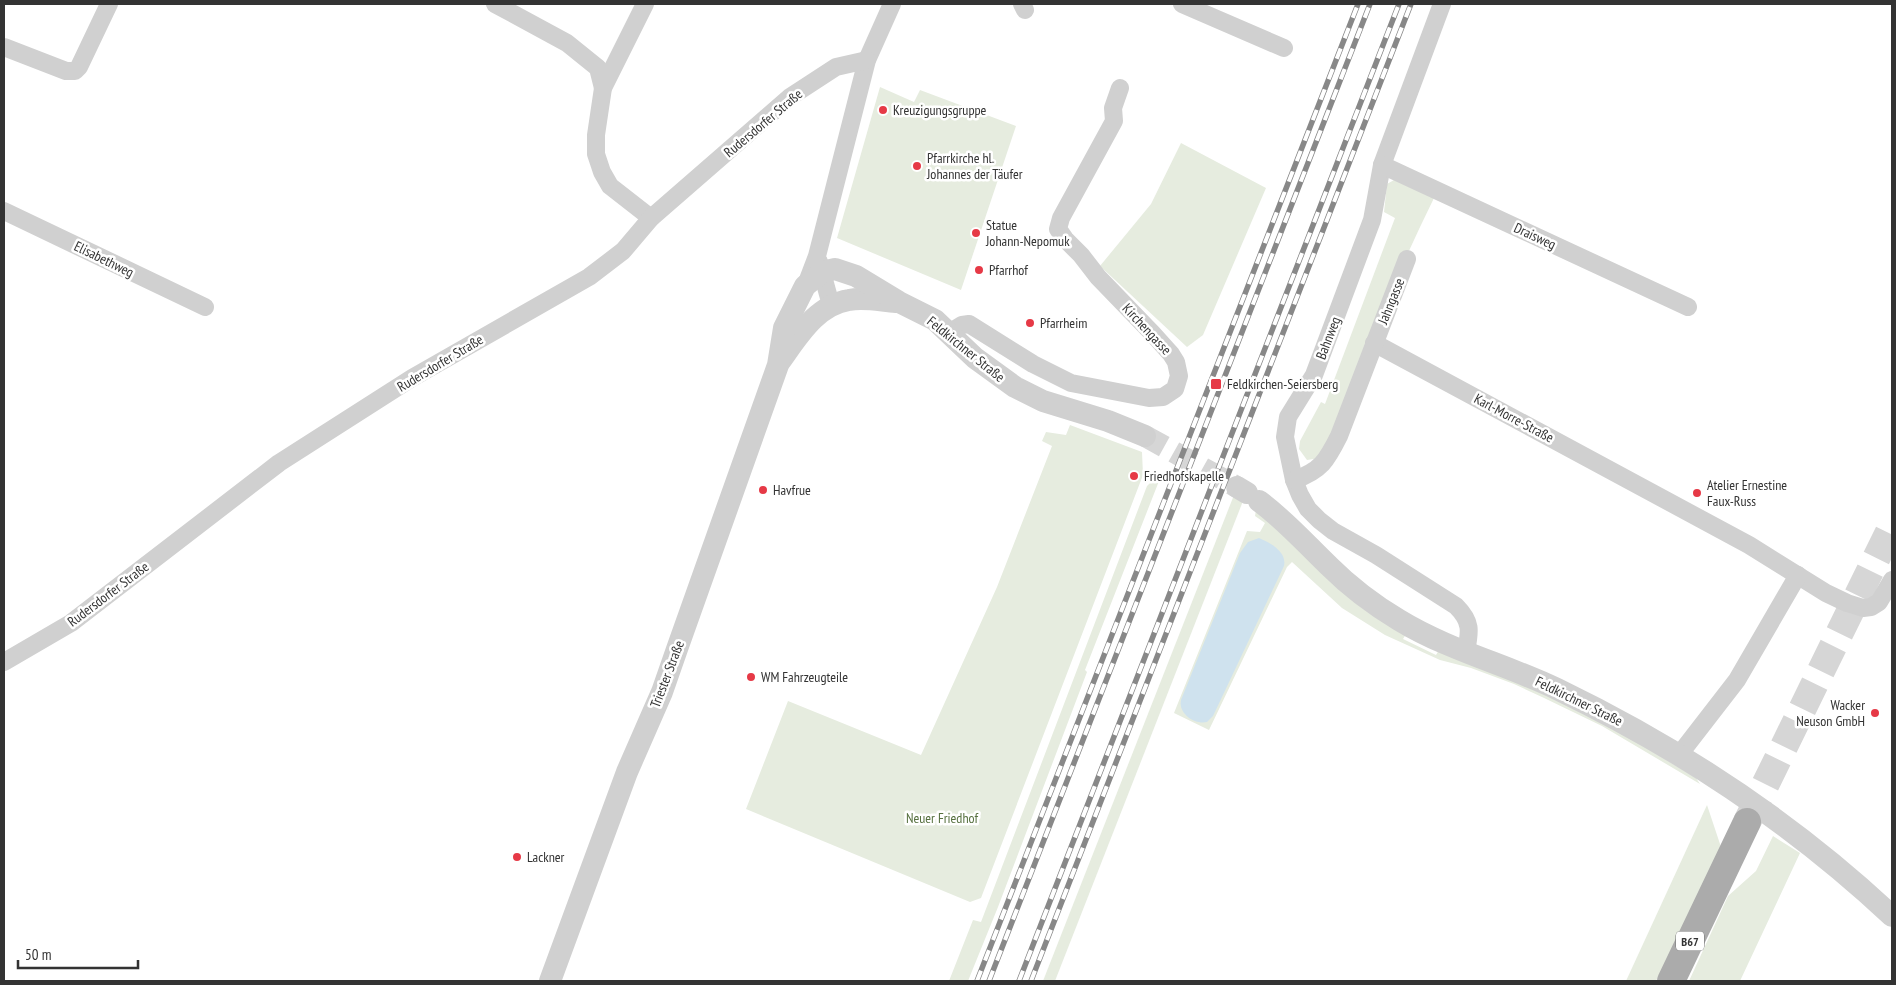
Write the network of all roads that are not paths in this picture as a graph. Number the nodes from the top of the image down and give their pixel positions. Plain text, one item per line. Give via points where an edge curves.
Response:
1 (110, 4) edge
2 (495, 4) edge
3 (645, 4) edge
4 (892, 4) edge
5 (1182, 4) edge
6 (1442, 4) edge
7 (4, 47) edge
8 (1284, 48) dead end
9 (867, 60) junction
10 (603, 88) junction
11 (1120, 88) dead end
12 (1382, 165) junction
13 (4, 211) edge
14 (652, 218) junction
15 (1407, 259) dead end
16 (815, 271) junction
17 (899, 302) junction
18 (831, 304) junction
19 (1688, 307) dead end
20 (206, 308) dead end
21 (949, 333) junction
22 (1374, 343) junction
23 (778, 365) junction
24 (1145, 436) tunnel mouth
25 (1294, 480) junction
26 (1247, 493) tunnel mouth
27 (1798, 575) junction
28 (1892, 580) edge
29 (1466, 652) junction
30 (4, 662) edge
31 (1679, 755) junction
32 (1747, 822) tunnel mouth
33 (1892, 914) edge
34 (550, 981) edge
35 (1671, 981) edge

1 - 7 street via 75,71
2 - 10 street via 567,43 598,68
3 - 10 street
4 - 9 street
5 - 8 street
6 - 12 street, Bahnweg
9 - 14 street, Rudersdorfer Straße via 836,66 790,97
9 - 16 street
10 - 14 street via 596,135 596,154 602,172 610,186
11 - 21 street, Kirchengasse via 1113,108 1114,121 1058,229 1098,277 1172,354 1180,376 1175,389 1163,397 1149,398 1071,383 1032,364 969,324
12 - 19 street, Draisweg
12 - 25 street, Bahnweg via 1372,220 1314,376 1288,417 1286,437
13 - 20 street, Elisabethweg
14 - 30 street, Rudersdorfer Straße via 623,251 589,277 412,378 279,463 71,623
15 - 22 street, Jahngasse
16 - 17 street, Feldkirchner Straße via 835,269 856,276
16 - 18 street
16 - 23 street via 784,328
17 - 18 street via 850,299
17 - 21 street, Feldkirchner Straße via 935,320
18 - 23 street via 806,325
21 - 24 street, Feldkirchner Straße via 988,369 1028,394
22 - 25 street via 1331,452 1319,468
22 - 27 street, Karl-Morre-Straße via 1749,545
23 - 34 street, Triester Straße via 662,692 627,772
25 - 29 street, Bahnweg via 1308,509 1333,531 1437,592 1463,612 1470,626
26 - 29 street, Feldkirchner Straße via 1292,528 1335,572 1369,600 1412,628
27 - 28 street, Karl-Morre-Straße via 1833,596 1862,608 1879,602
27 - 31 street via 1737,680
29 - 31 street, Feldkirchner Straße via 1589,704
31 - 33 street, Feldkirchner Straße via 1815,848
32 - 35 main road, B67

